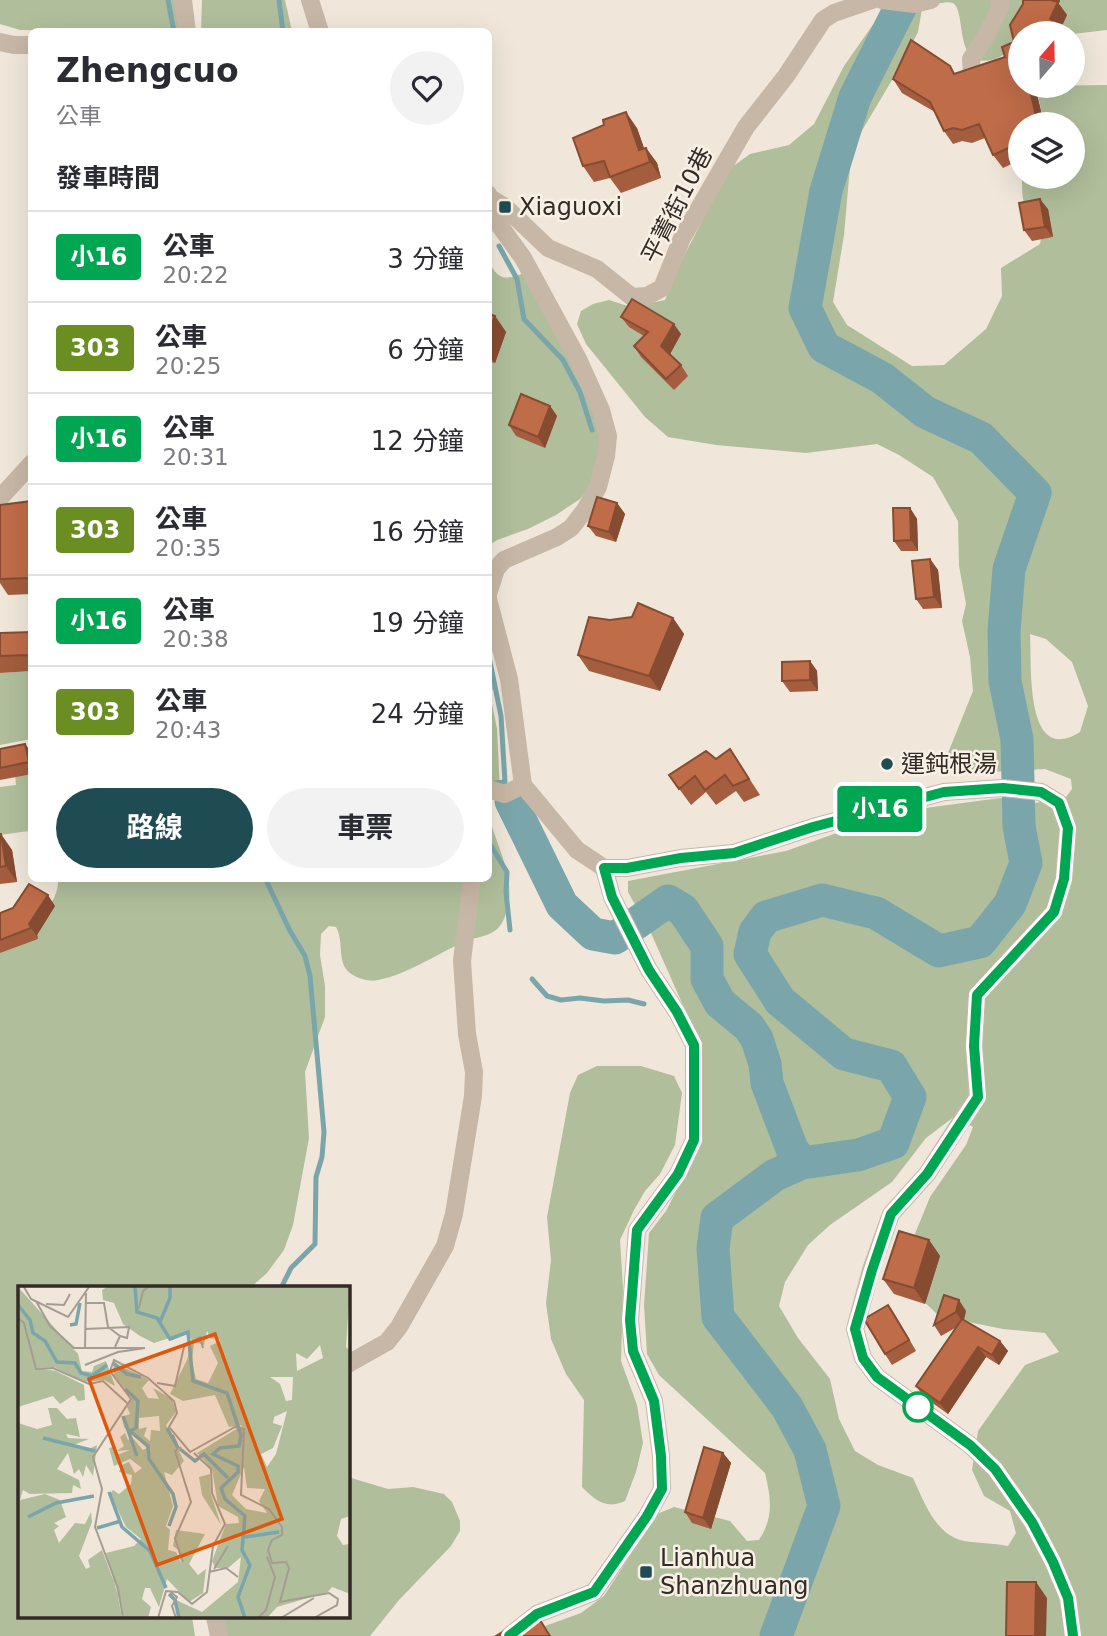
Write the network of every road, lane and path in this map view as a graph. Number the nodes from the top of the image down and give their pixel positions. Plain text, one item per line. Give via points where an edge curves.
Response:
1 (183, 0) edge
2 (310, 0) edge
3 (872, 0) edge
4 (882, 0) edge
5 (999, 0) edge
6 (922, 2) edge
7 (186, 28) edge
8 (319, 28) edge
9 (0, 42) edge
10 (28, 45) edge
11 (972, 75) edge
12 (492, 203) edge
13 (492, 205) edge
14 (28, 467) edge
15 (0, 498) edge
16 (492, 582) edge
17 (492, 612) edge
18 (523, 785) junction
19 (492, 790) edge
20 (604, 868) junction
21 (472, 882) edge
22 (350, 1363) edge
23 (215, 1618) edge
24 (219, 1636) edge
25 (509, 1636) edge
26 (1073, 1636) edge

1 - 7 street
2 - 8 street
3 - 12 street, 平菁街10巷 via 823,20 746,127 682,238 662,288 647,296 632,297 597,270 548,248 505,207
4 - 6 street
5 - 11 street via 1001,5 971,59
9 - 10 street
13 - 16 street via 578,359 608,436 598,487 571,528 504,560
14 - 15 street
17 - 18 street via 509,679
18 - 19 street via 505,794
18 - 20 street via 577,850
20 - 25 street via 612,897 649,970 694,1045 694,1140 678,1174 637,1230 630,1320 633,1351 654,1401 662,1489 594,1592 537,1614
20 - 26 street via 734,853 944,792 1003,788 1041,792 1059,803 1068,828 1064,879 1054,912 977,995 978,1097 927,1174 891,1214 855,1329 863,1358 877,1377 970,1445 995,1469 1053,1562 1068,1598
21 - 22 street via 462,961 473,1084 454,1214 445,1246 399,1327 387,1342
23 - 24 street

